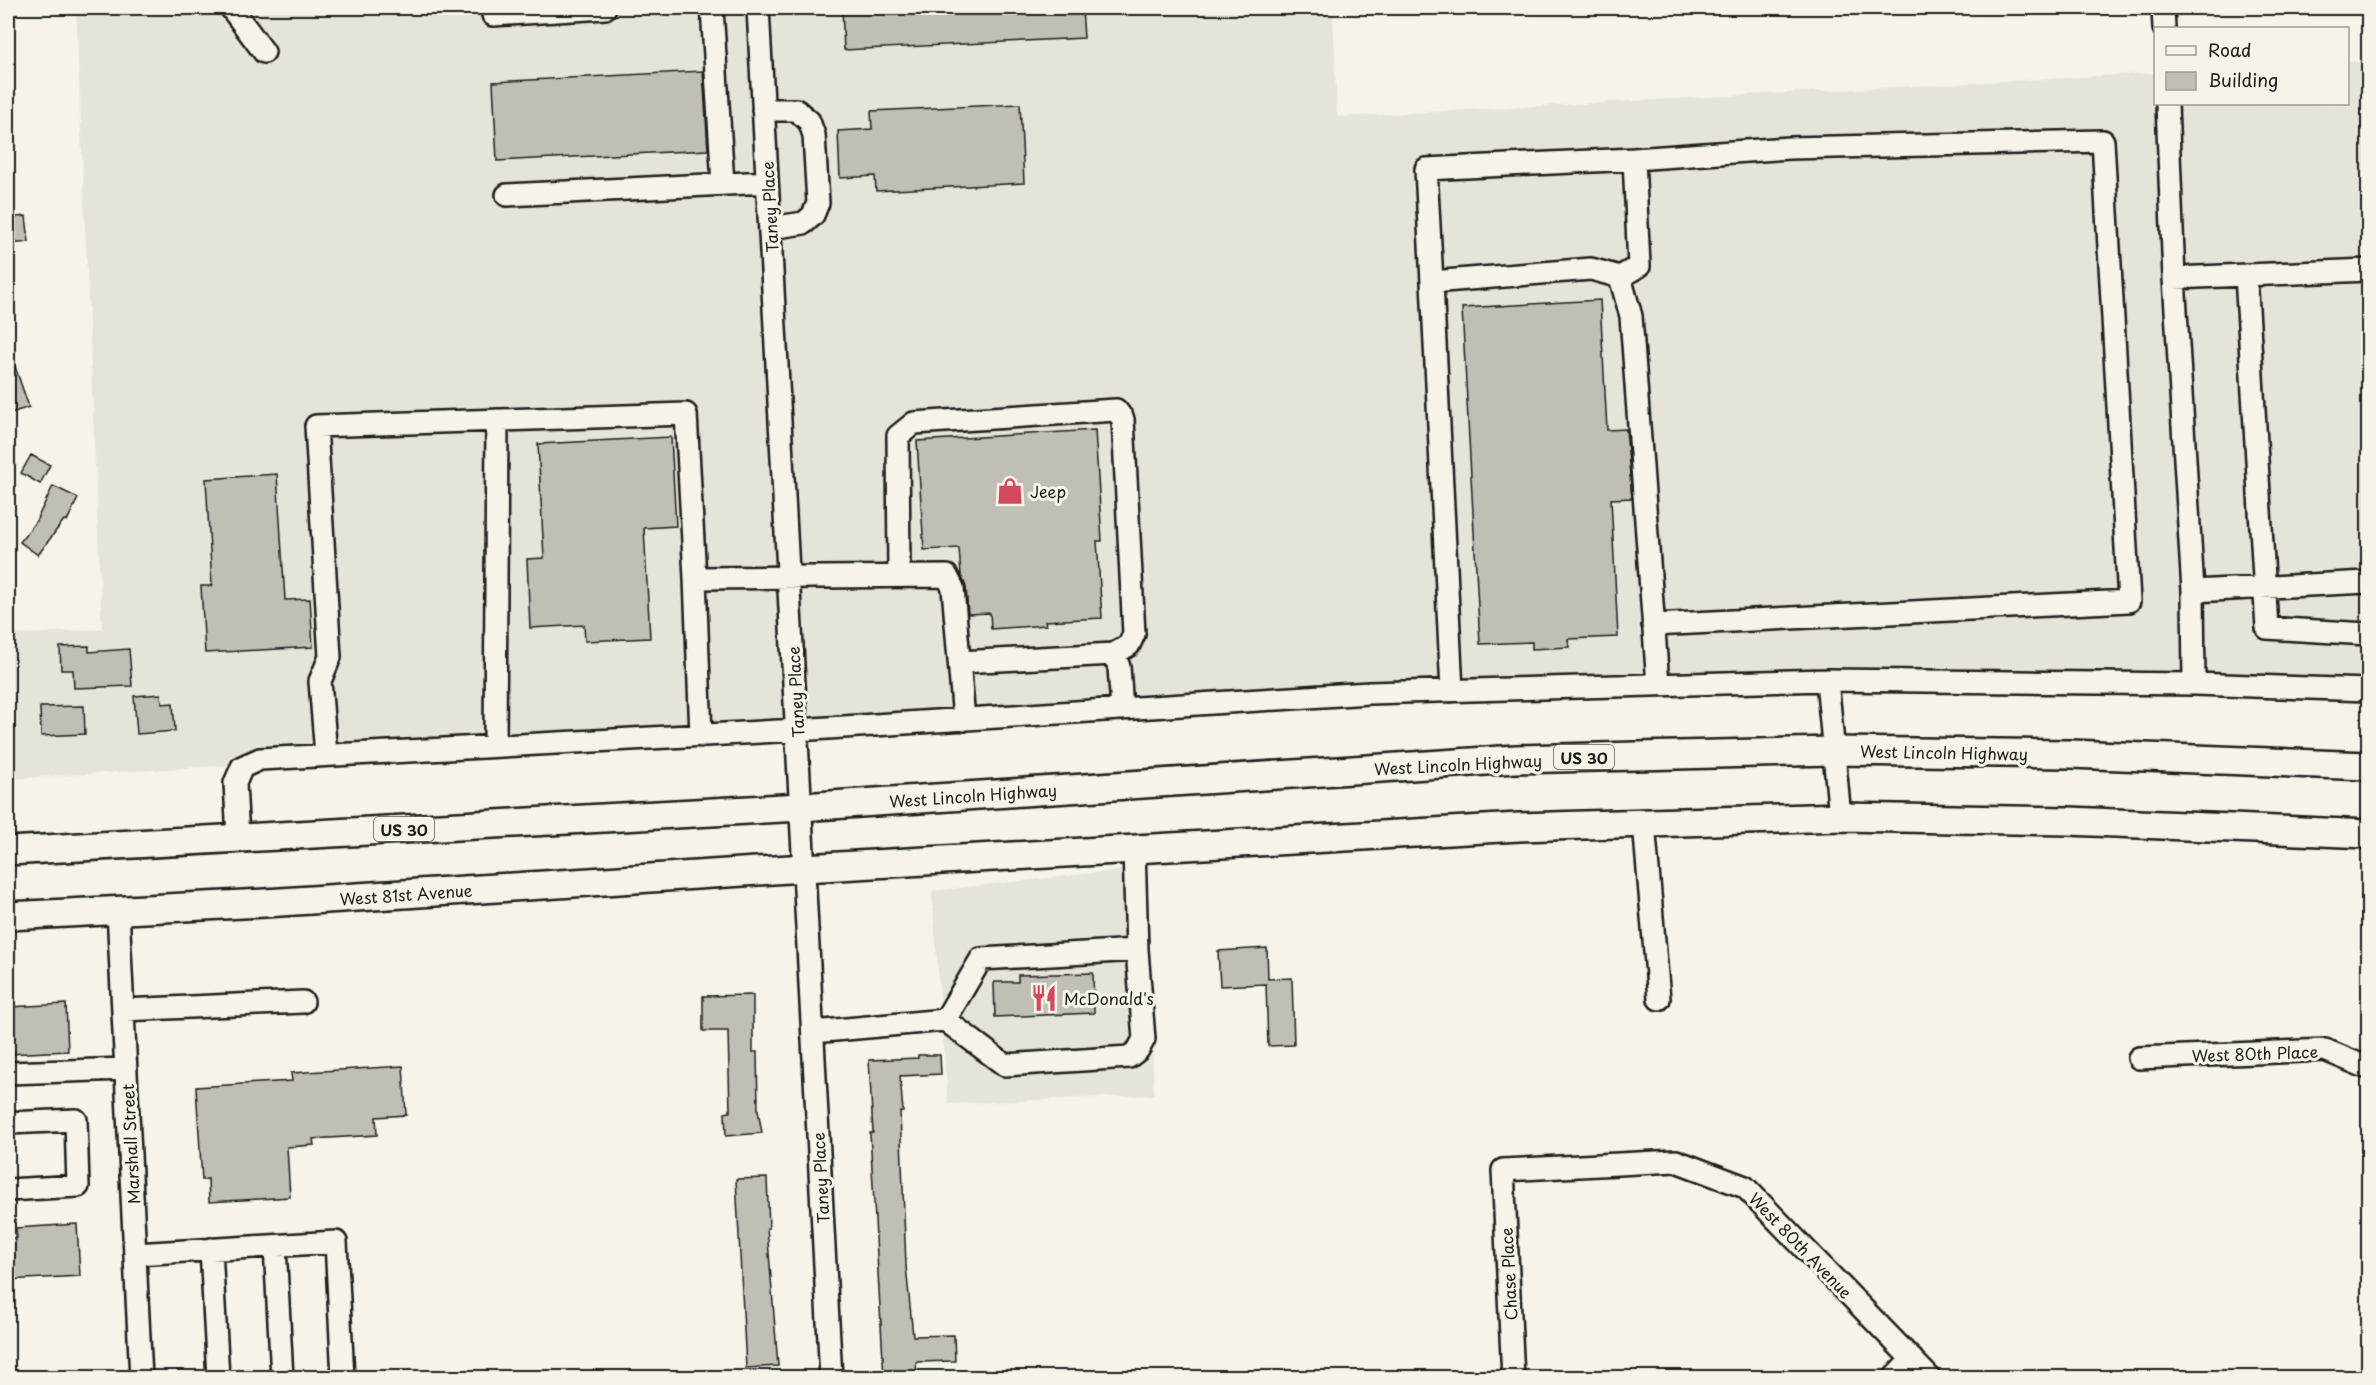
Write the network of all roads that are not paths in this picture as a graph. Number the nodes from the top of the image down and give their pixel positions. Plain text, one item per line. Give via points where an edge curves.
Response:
1 (231, 8) edge
2 (605, 8) edge
3 (712, 8) edge
4 (758, 8) edge
5 (2163, 8) edge
6 (493, 15) dead end
7 (2164, 27) edge
8 (264, 52) dead end
9 (2167, 105) edge
10 (763, 110) junction
11 (1634, 159) junction
12 (767, 182) junction
13 (723, 184) junction
14 (507, 195) dead end
15 (770, 228) junction
16 (2368, 270) edge
17 (2246, 275) junction
18 (1620, 278) junction
19 (2174, 278) junction
20 (1432, 282) junction
21 (497, 420) junction
22 (899, 576) junction
23 (789, 577) junction
24 (695, 578) junction
25 (2368, 582) edge
26 (2265, 587) junction
27 (2193, 591) junction
28 (1653, 625) junction
29 (2368, 634) edge
30 (1114, 654) junction
31 (960, 662) junction
32 (1827, 680) junction
33 (2194, 684) junction
34 (1658, 685) junction
35 (2368, 690) edge
36 (1452, 691) junction
37 (1122, 709) junction
38 (964, 720) junction
39 (797, 730) junction
40 (701, 735) junction
41 (495, 746) junction
42 (1832, 751) junction
43 (326, 756) junction
44 (2368, 766) edge
45 (801, 807) junction
46 (1840, 817) junction
47 (1644, 823) junction
48 (2368, 834) edge
49 (238, 838) junction
50 (1134, 849) junction
51 (8, 850) edge
52 (804, 868) junction
53 (118, 910) junction
54 (8, 916) edge
55 (1137, 950) junction
56 (1659, 999) dead end
57 (303, 1002) dead end
58 (123, 1010) junction
59 (945, 1020) junction
60 (813, 1032) junction
61 (2139, 1058) dead end
62 (2368, 1068) edge
63 (126, 1069) junction
64 (8, 1074) edge
65 (8, 1123) edge
66 (1503, 1170) joint
67 (8, 1190) edge
68 (275, 1246) junction
69 (210, 1249) junction
70 (135, 1254) junction
71 (1912, 1359) junction
72 (141, 1377) edge
73 (218, 1377) edge
74 (282, 1377) edge
75 (343, 1377) edge
76 (831, 1377) edge
77 (1513, 1377) edge
78 (1894, 1377) edge
79 (1930, 1377) edge

1 - 8 street
2 - 6 street
3 - 13 street
4 - 10 street, Taney Place
5 - 7 street
9 - 19 street
10 - 12 street, Taney Place
10 - 15 street via 796,110 809,121 814,135 818,203 813,215 804,223
11 - 18 street via 1640,266
11 - 20 street via 1426,170
11 - 28 street via 1789,148 2103,141 2129,601
12 - 13 street
12 - 15 street, Taney Place
13 - 14 street
15 - 23 street, Taney Place
16 - 17 street
17 - 19 street
17 - 26 street
18 - 20 street via 1591,269
18 - 28 street via 1631,316
19 - 27 street
20 - 36 street
21 - 24 street via 686,414
21 - 41 street
21 - 43 street via 316,426 330,657 320,681
22 - 23 street
22 - 30 street via 898,436 914,423 1116,410 1123,419 1134,634 1129,645
22 - 31 street via 947,576 953,588
23 - 24 street
23 - 39 street, Taney Place
24 - 40 street
25 - 26 street
26 - 27 street
26 - 29 street via 2267,628
27 - 33 street
28 - 34 street
30 - 31 street
30 - 37 street via 1119,667
31 - 38 street
32 - 33 street
32 - 34 street
32 - 42 street
33 - 35 street
34 - 36 street
36 - 37 street
37 - 38 street
38 - 39 street
39 - 40 street
39 - 45 street, Taney Place
40 - 41 street
41 - 43 street
42 - 44 main road, West Lincoln Highway / US 30 via 2071,754
42 - 45 main road, West Lincoln Highway / US 30 via 1516,759
42 - 46 street
43 - 49 street via 260,759 242,767 235,783
45 - 49 main road, US 30
45 - 52 street, Taney Place
46 - 47 main road
46 - 48 main road via 2069,821
47 - 50 main road via 1519,826
47 - 56 street
49 - 51 main road, US 30
50 - 52 main road
50 - 55 street
52 - 53 main road, West 81st Avenue
52 - 60 street, Taney Place
53 - 54 main road, West 81st Avenue
53 - 58 street, Marshall Street
55 - 59 street via 981,958
55 - 59 street via 1144,1039 1129,1057 1005,1065
57 - 58 street
58 - 63 street, Marshall Street
59 - 60 street
60 - 76 street, Taney Place
61 - 62 street, West 80th Place via 2325,1050
63 - 64 street
63 - 70 street, Marshall Street
65 - 67 street via 76,1120 78,1186
66 - 71 street, West 80th Avenue via 1676,1161 1745,1187
66 - 77 street, Chase Place
68 - 69 street
68 - 74 street
68 - 75 street via 336,1242
69 - 70 street
69 - 73 street
70 - 72 street, Marshall Street
71 - 78 street
71 - 79 street, West 80th Avenue

